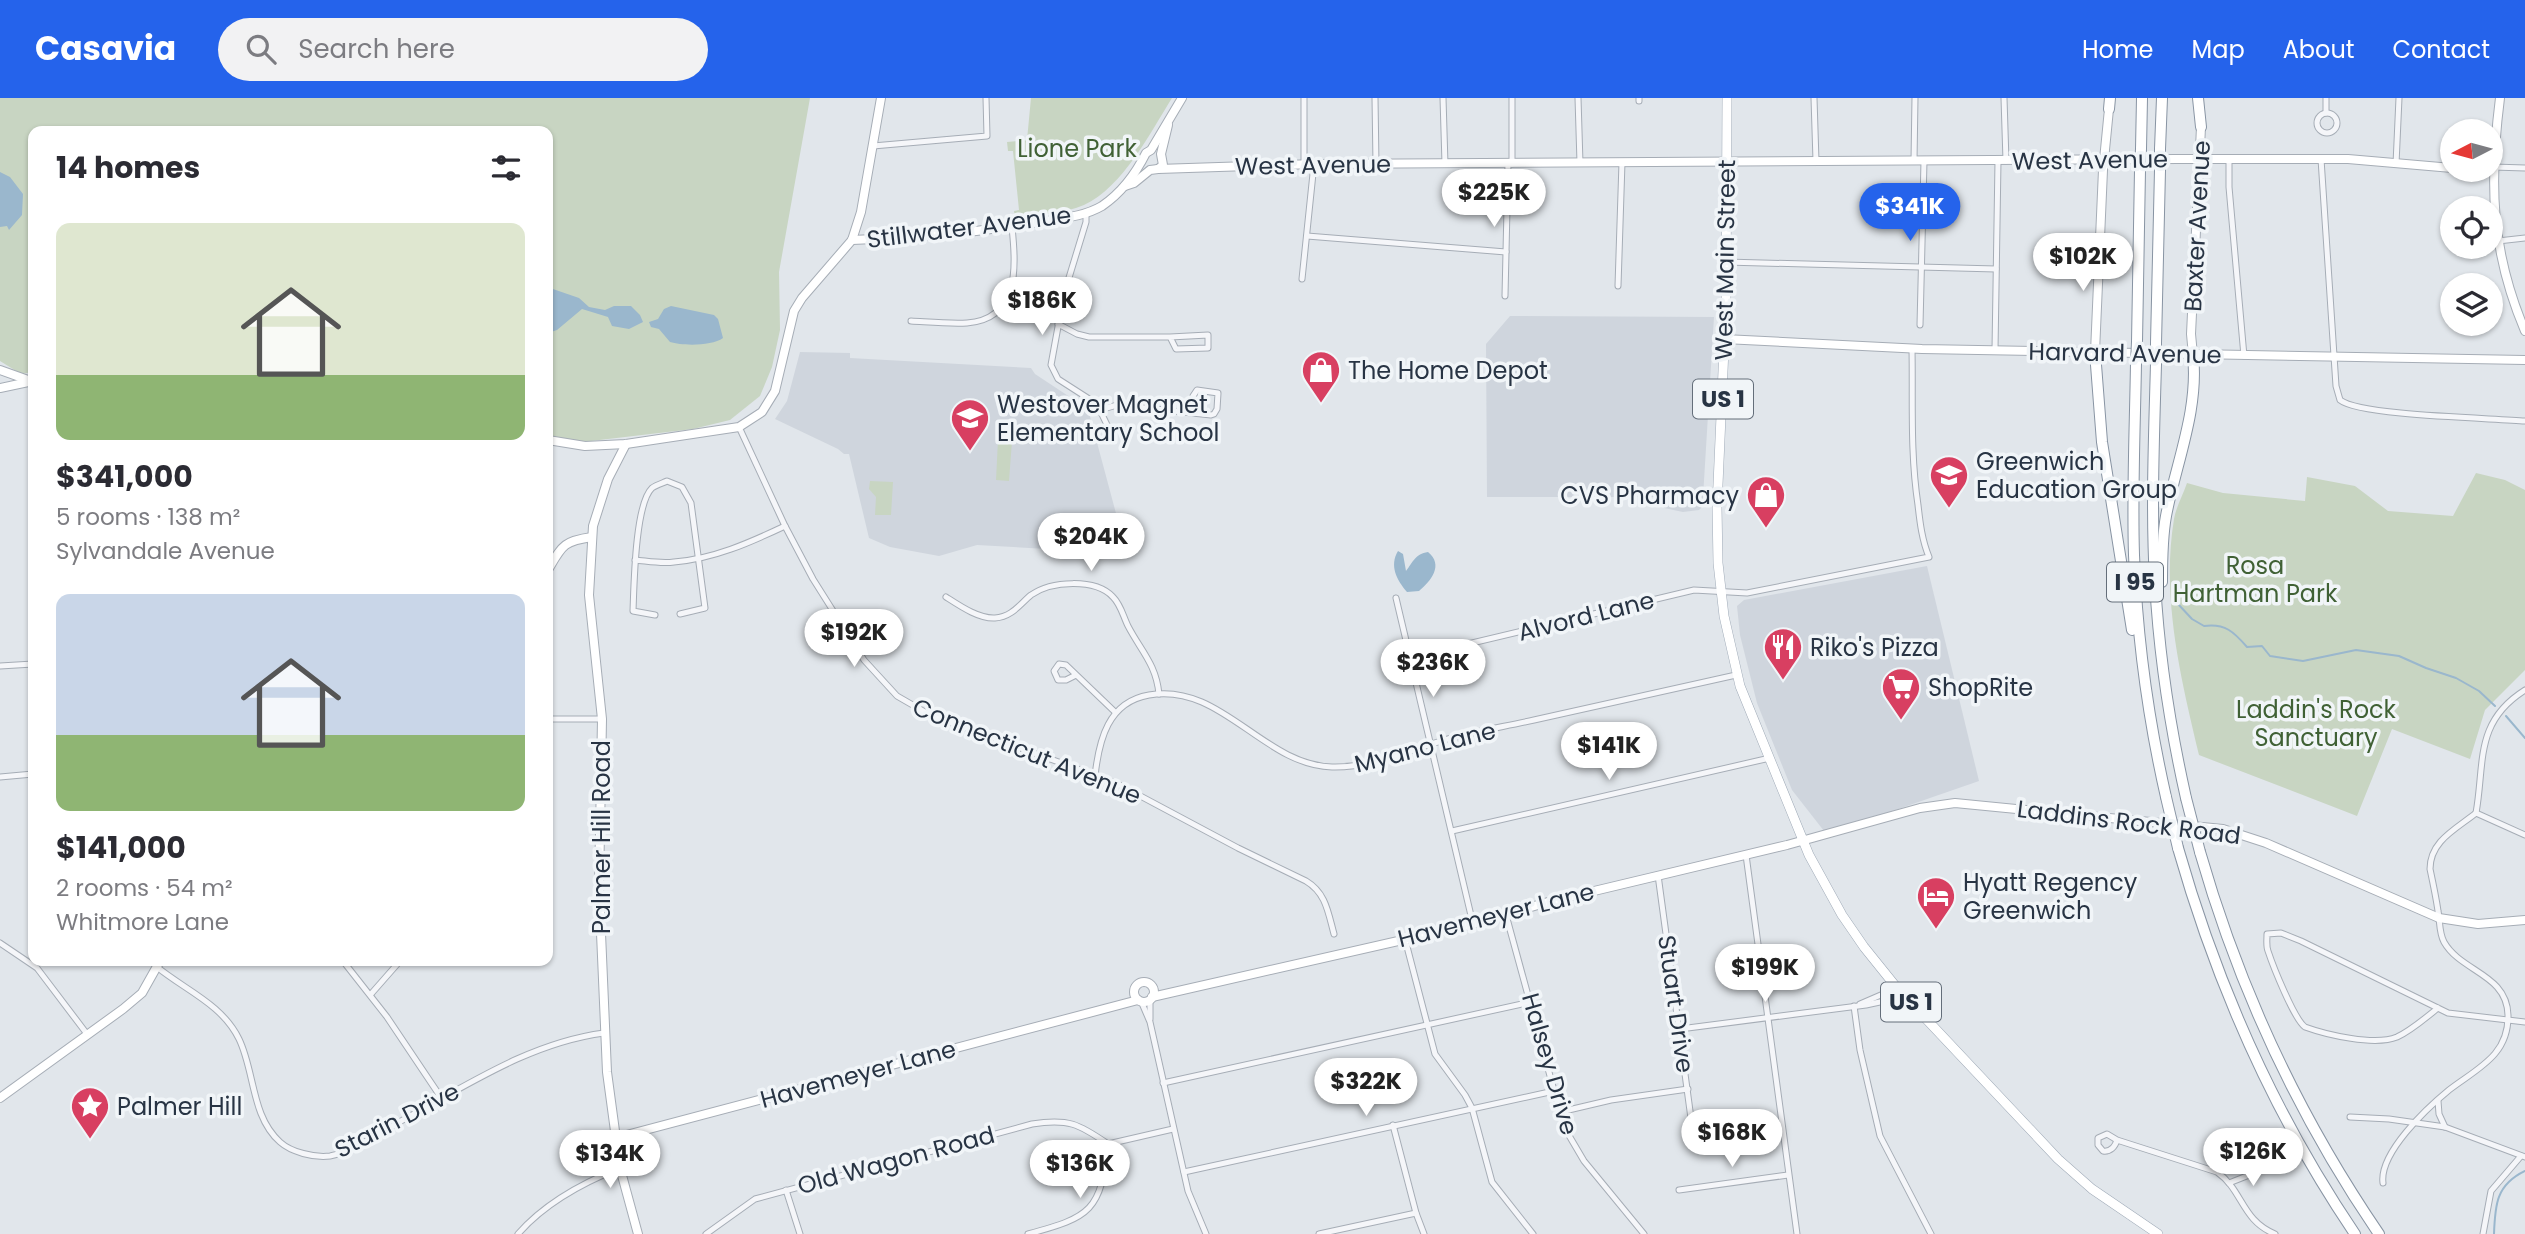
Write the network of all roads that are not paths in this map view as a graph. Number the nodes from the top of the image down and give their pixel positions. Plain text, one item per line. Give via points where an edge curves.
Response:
1 (881, 98) edge
2 (986, 98) edge
3 (1182, 98) edge
4 (1304, 98) edge
5 (1375, 98) edge
6 (1444, 98) edge
7 (1512, 98) edge
8 (1578, 98) edge
9 (1727, 98) edge
10 (1814, 98) edge
11 (1915, 98) edge
12 (2004, 98) edge
13 (2142, 98) edge
14 (2162, 98) edge
15 (2200, 98) edge
16 (2326, 98) edge
17 (2399, 98) edge
18 (2500, 98) edge
19 (2108, 102) edge
20 (2326, 113) dead end
21 (2498, 119) edge
22 (1169, 122) junction
23 (2201, 127) joint
24 (873, 146) junction
25 (1151, 150) junction
26 (1163, 156) junction
27 (2199, 159) junction
28 (2229, 159) junction
29 (2321, 159) junction
30 (2105, 160) junction
31 (1727, 161) junction
32 (1816, 161) junction
33 (1914, 161) junction
34 (1924, 161) junction
35 (2002, 161) junction
36 (1143, 162) junction
37 (1622, 162) junction
38 (1580, 163) junction
39 (1309, 164) junction
40 (1376, 164) junction
41 (1445, 164) junction
42 (1510, 164) junction
43 (2396, 164) junction
44 (1182, 167) junction
45 (2440, 167) edge
46 (2503, 167) edge
47 (2525, 168) edge
48 (1154, 170) junction
49 (1125, 186) junction
50 (1086, 213) junction
51 (1012, 227) junction
52 (1307, 236) junction
53 (2525, 238) edge
54 (852, 240) junction
55 (2503, 240) edge
56 (1506, 252) junction
57 (2501, 259) edge
58 (1726, 262) junction
59 (1923, 266) junction
60 (1996, 269) junction
61 (1302, 279) dead end
62 (1619, 286) dead end
63 (1505, 296) dead end
64 (911, 321) dead end
65 (1058, 324) junction
66 (1920, 325) dead end
67 (2525, 331) edge
68 (1170, 337) junction
69 (1724, 339) junction
70 (1912, 349) junction
71 (1995, 350) junction
72 (2095, 352) junction
73 (2193, 355) junction
74 (2244, 356) junction
75 (2335, 357) junction
76 (2525, 360) edge
77 (0, 370) edge
78 (28, 381) edge
79 (28, 384) edge
80 (0, 388) edge
81 (1100, 410) junction
82 (1191, 413) junction
83 (2525, 421) edge
84 (739, 427) junction
85 (1109, 429) dead end
86 (553, 441) edge
87 (626, 444) junction
88 (785, 526) junction
89 (592, 537) junction
90 (699, 558) junction
91 (635, 560) junction
92 (553, 561) edge
93 (1722, 591) junction
94 (946, 597) dead end
95 (1396, 598) dead end
96 (680, 614) dead end
97 (655, 615) dead end
98 (2161, 654) junction
99 (1409, 658) junction
100 (28, 664) edge
101 (0, 666) edge
102 (1076, 675) dead end
103 (1737, 675) junction
104 (2525, 690) edge
105 (1159, 694) junction
106 (2147, 700) junction
107 (1115, 712) junction
108 (553, 719) edge
109 (602, 719) junction
110 (1431, 745) junction
111 (1770, 758) junction
112 (28, 774) edge
113 (1095, 776) junction
114 (0, 777) edge
115 (2476, 813) junction
116 (1452, 831) junction
117 (2525, 835) edge
118 (1804, 841) junction
119 (1746, 855) junction
120 (1658, 875) junction
121 (1506, 915) junction
122 (2439, 918) junction
123 (2525, 920) edge
124 (1473, 924) junction
125 (1334, 934) dead end
126 (1405, 939) junction
127 (0, 943) edge
128 (28, 962) edge
129 (34, 966) edge
130 (157, 966) edge
131 (161, 966) edge
132 (347, 966) edge
133 (396, 966) edge
134 (1150, 985) junction
135 (1135, 988) junction
136 (1897, 988) junction
137 (1188, 989) junction
138 (371, 994) junction
139 (1145, 999) junction
140 (1531, 1002) junction
141 (1854, 1006) junction
142 (2438, 1008) junction
143 (1102, 1010) junction
144 (1768, 1017) junction
145 (2508, 1019) junction
146 (2525, 1022) edge
147 (1428, 1025) junction
148 (1680, 1029) junction
149 (604, 1033) junction
150 (87, 1034) junction
151 (1163, 1083) junction
152 (1688, 1089) junction
153 (1554, 1091) junction
154 (0, 1098) edge
155 (442, 1099) junction
156 (2438, 1101) junction
157 (1472, 1108) junction
158 (1560, 1112) junction
159 (2350, 1117) dead end
160 (2416, 1122) junction
161 (1393, 1125) junction
162 (2445, 1127) junction
163 (1173, 1129) junction
164 (1693, 1133) dead end
165 (615, 1138) junction
166 (2117, 1140) dead end
167 (1108, 1144) junction
168 (2523, 1156) edge
169 (620, 1168) junction
170 (2267, 1168) dead end
171 (1184, 1172) junction
172 (1788, 1175) junction
173 (2229, 1183) junction
174 (2383, 1183) dead end
175 (786, 1190) junction
176 (1679, 1190) dead end
177 (1416, 1213) junction
178 (518, 1234) edge
179 (638, 1234) edge
180 (706, 1234) edge
181 (800, 1234) edge
182 (1028, 1234) edge
183 (1206, 1234) edge
184 (1319, 1234) edge
185 (1424, 1234) edge
186 (1533, 1234) edge
187 (1644, 1234) edge
188 (1797, 1234) edge
189 (1931, 1234) edge
190 (2158, 1234) edge
191 (2275, 1234) edge
192 (2355, 1234) edge
193 (2379, 1234) edge
194 (2483, 1234) edge

1 - 24 main road
2 - 24 street via 987,136
3 - 22 main road
4 - 39 street
5 - 40 street
6 - 41 street
7 - 42 street
8 - 38 street
9 - 31 main road, West Main Street / US 1
10 - 32 street
11 - 33 street
12 - 35 street
13 - 106 highway, I 95, bridge via 2134,556
14 - 98 highway, I 95, bridge via 2153,524
15 - 23 highway
16 - 20 street
17 - 43 street
18 - 21 main road
19 - 30 main road
22 - 25 main road
22 - 26 main road
23 - 27 main road, Baxter Avenue
24 - 54 main road
25 - 26 main road
25 - 36 main road
26 - 44 main road, West Avenue
26 - 48 main road via 1163,165
27 - 28 main road, West Avenue
27 - 30 main road, West Avenue
27 - 73 main road, Baxter Avenue
28 - 29 main road, West Avenue
28 - 74 street
29 - 43 main road, West Avenue
29 - 75 street
30 - 35 main road, West Avenue
30 - 72 main road
31 - 32 main road, West Avenue
31 - 37 main road, West Avenue
31 - 58 main road, West Main Street / US 1
32 - 33 main road, West Avenue
33 - 34 main road, West Avenue
34 - 35 main road, West Avenue
34 - 59 street
35 - 60 street
36 - 48 main road
36 - 49 main road, Stillwater Avenue
37 - 38 main road, West Avenue
37 - 62 street
38 - 42 main road, West Avenue
39 - 40 main road, West Avenue
39 - 44 main road, West Avenue
39 - 52 street
40 - 41 main road, West Avenue
41 - 42 main road, West Avenue
42 - 56 street
43 - 45 main road, West Avenue
44 - 48 main road, West Avenue
46 - 47 street
48 - 49 main road, Stillwater Avenue
49 - 50 main road, Stillwater Avenue
50 - 51 main road, Stillwater Avenue
50 - 65 street
51 - 54 main road, Stillwater Avenue
51 - 64 street via 1013,281 1002,308 988,319 968,323
52 - 56 street
52 - 61 street
53 - 55 street
54 - 84 main road, Stillwater Avenue via 794,312 770,401
56 - 63 street
57 - 67 main road
58 - 59 street
58 - 69 main road, West Main Street / US 1
59 - 60 street
59 - 66 street
60 - 71 street
65 - 68 street via 1089,337
65 - 81 street via 1052,370
68 - 68 street via 1176,349 1208,348 1208,335
69 - 70 main road, Harvard Avenue
69 - 93 main road, West Main Street / US 1 via 1717,506
70 - 71 main road, Harvard Avenue
70 - 93 street, Alvord Lane via 1914,479 1929,557 1746,593
71 - 72 main road, Harvard Avenue
72 - 73 main road, Harvard Avenue
72 - 106 highway via 2102,442
73 - 74 main road, Harvard Avenue
73 - 98 highway via 2189,425 2164,529
74 - 75 main road, Harvard Avenue
75 - 76 main road, Harvard Avenue
75 - 83 street via 2338,395 2346,405
77 - 78 main road
79 - 80 main road
81 - 82 street via 1117,405
81 - 85 street
82 - 82 street via 1214,414 1218,393 1194,391
84 - 87 main road
84 - 88 street, Connecticut Avenue
86 - 87 main road via 585,446
87 - 89 main road, Palmer Hill Road via 604,490
88 - 90 street
88 - 113 street, Connecticut Avenue via 850,639 873,672 897,695 930,715
89 - 92 main road via 570,541
89 - 109 main road, Palmer Hill Road via 589,595
90 - 91 street via 671,563
90 - 91 street via 691,503 682,487 667,481 652,488 643,507
90 - 96 street via 705,608
91 - 97 street via 633,611
93 - 99 street, Alvord Lane via 1694,590
93 - 103 main road, West Main Street / US 1
94 - 105 street via 995,618 1010,614 1043,589 1063,584 1101,589 1118,603 1153,666
95 - 99 street
98 - 193 highway, I 95, bridge via 2186,798 2229,942 2269,1041 2323,1146
99 - 110 street
100 - 101 street
102 - 107 street
103 - 110 street, Myano Lane
103 - 111 main road, West Main Street / US 1
104 - 115 street via 2507,704 2482,748
105 - 107 street, Myano Lane via 1138,698
105 - 110 street, Myano Lane via 1202,701 1282,752 1310,764 1349,766
106 - 192 highway, I 95, bridge via 2178,848 2208,943 2249,1044 2303,1150
107 - 113 street via 1103,731
108 - 109 street
109 - 149 main road, Palmer Hill Road via 599,887
110 - 116 street
111 - 116 street
111 - 118 main road, West Main Street / US 1
112 - 114 street
113 - 125 street, Connecticut Avenue via 1316,887
115 - 117 street
115 - 122 street via 2439,842 2430,858
116 - 124 street
118 - 119 main road, Havemeyer Lane
118 - 122 main road, Laddins Rock Road via 1920,808 1955,803 2208,827 2256,839
118 - 136 main road, US 1 via 1842,915
119 - 120 main road, Havemeyer Lane
119 - 144 street
120 - 121 main road, Havemeyer Lane
120 - 148 street, Stuart Drive
121 - 124 main road, Havemeyer Lane
121 - 140 street, Halsey Drive
122 - 123 main road, Laddins Rock Road via 2478,924
122 - 145 street via 2442,937 2450,949 2502,991
124 - 126 main road, Havemeyer Lane
126 - 137 main road, Havemeyer Lane
126 - 147 street
127 - 128 street
129 - 150 street
130 - 150 main road via 142,993
131 - 155 street, Starin Drive via 222,1012 240,1040 265,1122 291,1149 322,1156 339,1153
132 - 138 street
133 - 138 street
134 - 135 main road via 1141,983
134 - 137 main road, Havemeyer Lane
134 - 139 main road via 1153,991
135 - 139 main road via 1135,996
135 - 143 main road, Havemeyer Lane
136 - 141 street
136 - 190 main road, US 1 via 2065,1166
137 - 139 main road, Havemeyer Lane
138 - 155 street
139 - 143 main road, Havemeyer Lane
139 - 151 street
140 - 147 street
140 - 153 street, Halsey Drive
141 - 144 street
141 - 189 street via 1880,1136
142 - 142 street via 2301,941 2281,933 2267,934 2267,948 2305,1027 2390,1039
142 - 145 street via 2466,1016
143 - 165 main road, Havemeyer Lane
144 - 148 street
144 - 172 street
145 - 146 street
145 - 156 street via 2494,1057
147 - 151 street
147 - 157 street via 1435,1054
148 - 152 street, Stuart Drive
149 - 155 street, Starin Drive via 576,1037 521,1056
149 - 165 main road, Palmer Hill Road
150 - 154 main road
151 - 163 street
152 - 158 street
152 - 164 street, Stuart Drive
153 - 157 street
153 - 158 street, Halsey Drive
156 - 160 street
156 - 162 street
157 - 161 street
157 - 186 street via 1492,1182
158 - 187 street, Halsey Drive via 1574,1147
159 - 160 street
160 - 162 street
160 - 174 street via 2390,1155
161 - 171 street
161 - 177 street
162 - 168 street
163 - 167 street
163 - 171 street
165 - 169 main road, Palmer Hill Road
166 - 173 street via 2211,1169
167 - 175 street, Old Wagon Road via 1080,1125 1048,1121
167 - 182 street via 1097,1200 1066,1224
168 - 194 street via 2491,1191
169 - 178 street via 569,1192
169 - 179 main road, Palmer Hill Road
170 - 173 street
171 - 183 street via 1193,1208
172 - 176 street
172 - 188 street
173 - 191 street via 2252,1219
175 - 180 street, Old Wagon Road via 755,1199
175 - 181 street
177 - 184 street
177 - 185 street

